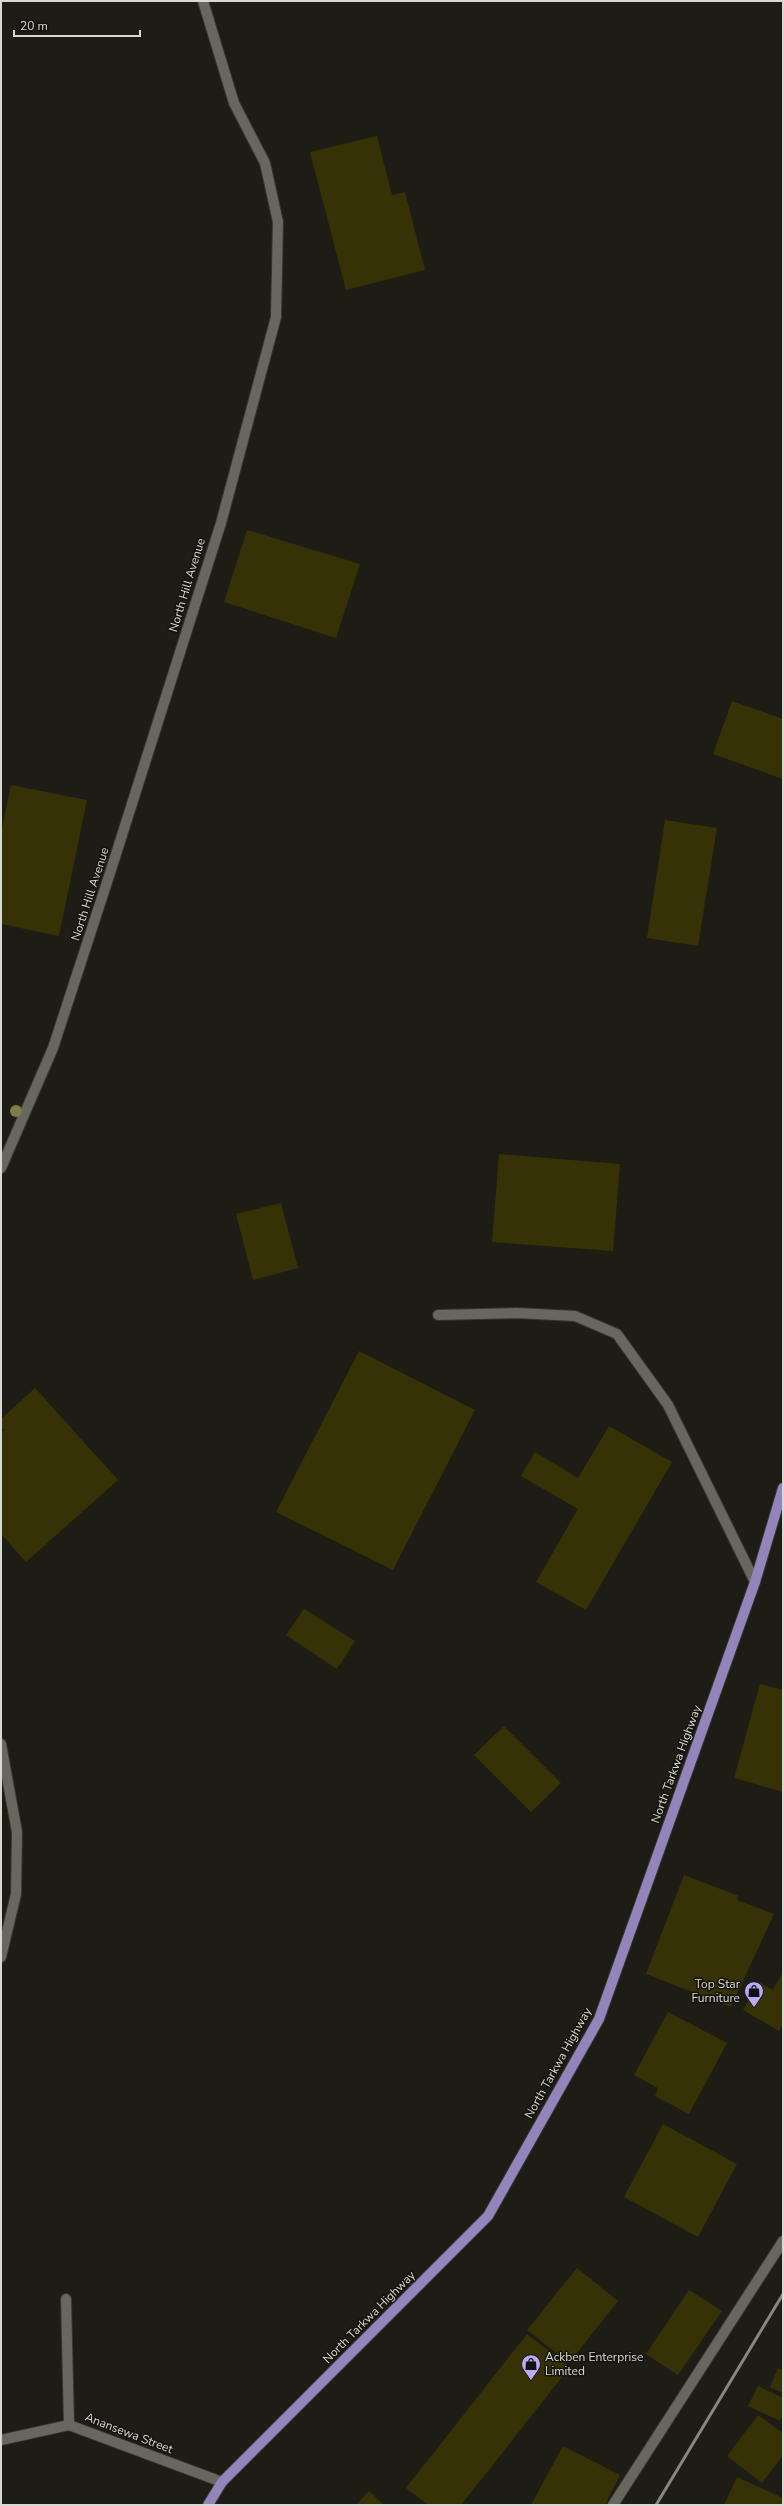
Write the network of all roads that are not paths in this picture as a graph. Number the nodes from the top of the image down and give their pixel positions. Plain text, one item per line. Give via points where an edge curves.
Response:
1 (203, 1) edge
2 (1, 1168) edge
3 (438, 1315) dead end
4 (783, 1488) edge
5 (755, 1582) junction
6 (1, 1744) edge
7 (1, 1957) edge
8 (783, 2241) edge
9 (66, 2299) dead end
10 (69, 2425) junction
11 (1, 2440) edge
12 (222, 2482) junction
13 (208, 2505) edge
14 (613, 2505) edge

1 - 2 street, North Hill Avenue via 234,103 267,171 278,222 276,317 221,523 105,888 53,1048
3 - 5 street via 517,1313 575,1316 617,1334 668,1404
4 - 5 main road, North Tarkwa Highway
5 - 12 main road, North Tarkwa Highway via 599,2019 488,2216
6 - 7 street via 17,1832 16,1894
8 - 14 street
9 - 10 street
10 - 11 street, Anansewa Street
10 - 12 street, Anansewa Street
12 - 13 main road, North Tarkwa Highway

